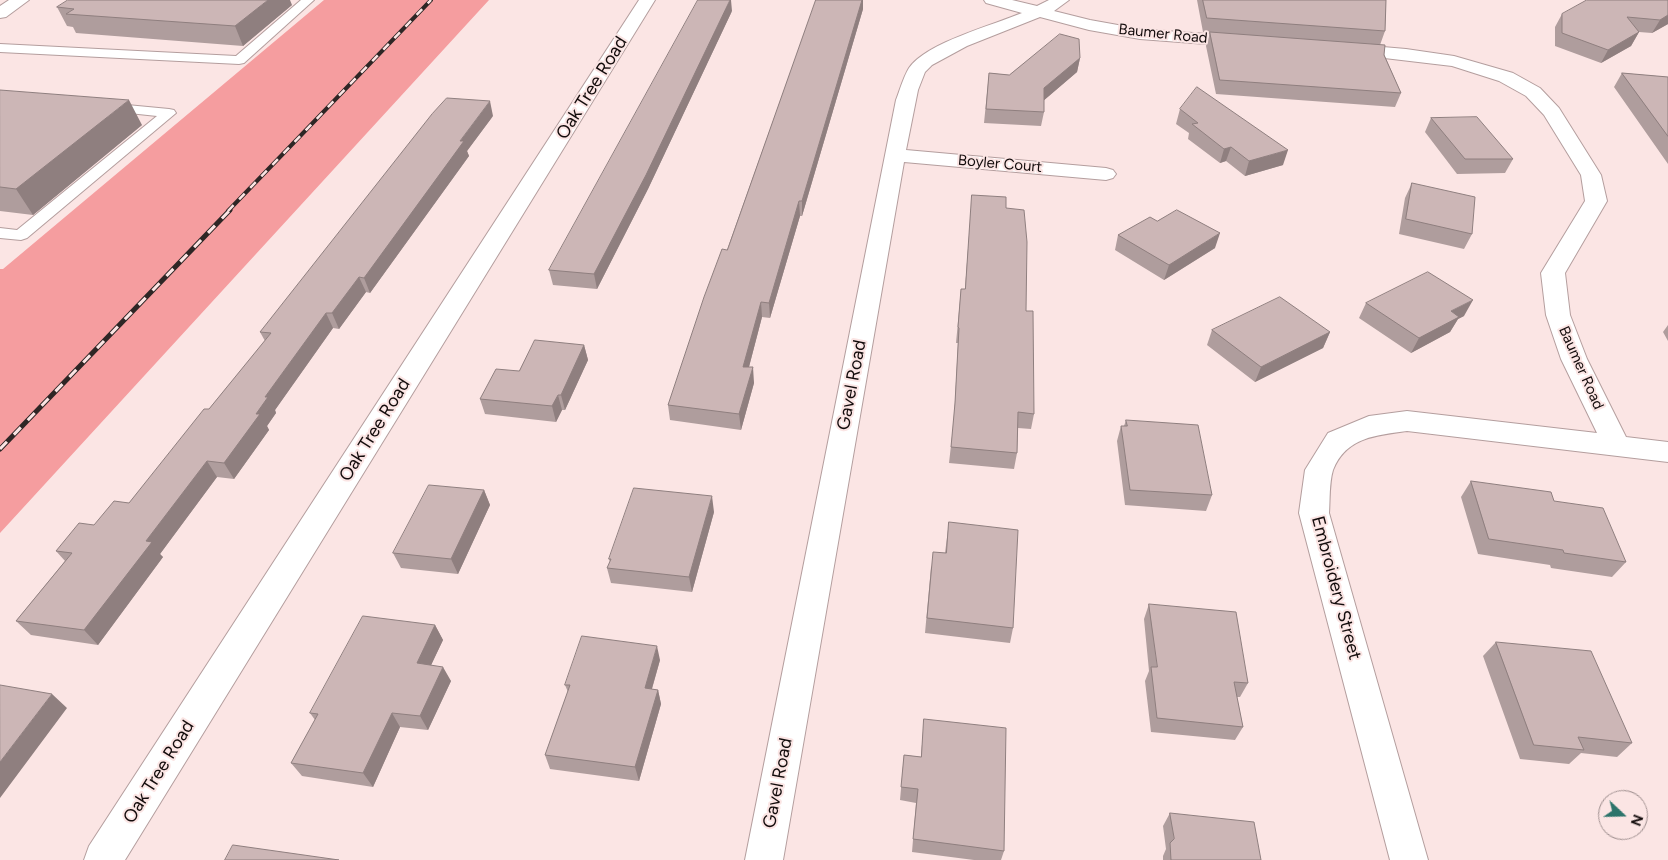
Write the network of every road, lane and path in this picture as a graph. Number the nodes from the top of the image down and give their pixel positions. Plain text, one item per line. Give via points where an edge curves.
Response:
1 (21, 0) edge
2 (308, 0) edge
3 (647, 0) edge
4 (992, 0) edge
5 (1050, 6) edge
6 (0, 13) edge
7 (1267, 44) edge
8 (0, 48) edge
9 (1326, 48) edge
10 (90, 106) edge
11 (895, 155) junction
12 (1106, 174) dead end
13 (0, 233) edge
14 (1616, 445) junction
15 (1668, 452) edge
16 (103, 860) edge
17 (764, 860) edge
18 (1408, 860) edge

1 - 6 street
2 - 8 lane via 239,60
3 - 16 street, Oak Tree Road
4 - 5 street, Baumer Road
5 - 7 street, Baumer Road via 1089,25 1140,34
5 - 11 street, Gavel Road via 942,50 918,67 909,89
9 - 14 street, Baumer Road via 1454,61 1506,77 1533,92 1552,112 1591,175 1596,201 1553,274 1558,315 1574,359
10 - 13 lane via 169,113 21,235
11 - 12 street, Boyler Court
11 - 17 street, Gavel Road
14 - 15 street, Embroidery Street
14 - 18 street, Embroidery Street via 1407,420 1369,426 1338,440 1319,470 1314,513

